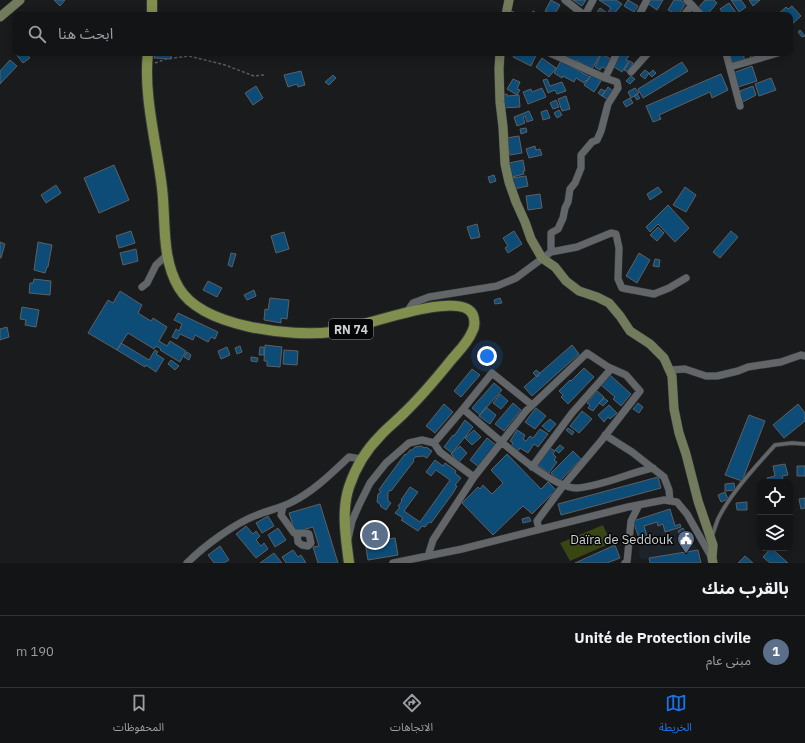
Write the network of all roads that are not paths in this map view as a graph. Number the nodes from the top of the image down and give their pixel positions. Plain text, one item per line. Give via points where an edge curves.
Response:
1 (20, 0) edge
2 (152, 0) edge
3 (509, 0) edge
4 (565, 0) edge
5 (593, 0) edge
6 (647, 0) edge
7 (689, 3) edge
8 (152, 12) edge
9 (507, 12) edge
10 (580, 12) edge
11 (586, 12) edge
12 (641, 12) edge
13 (698, 12) edge
14 (0, 17) edge
15 (148, 56) edge
16 (500, 56) edge
17 (557, 56) edge
18 (616, 56) edge
19 (645, 56) edge
20 (727, 56) edge
21 (768, 56) edge
22 (730, 67) junction
23 (631, 72) dead end
24 (605, 78) junction
25 (740, 106) dead end
26 (551, 252) junction
27 (167, 254) junction
28 (542, 258) junction
29 (686, 278) dead end
30 (142, 287) dead end
31 (407, 312) junction
32 (805, 356) edge
33 (611, 369) junction
34 (670, 370) junction
35 (532, 405) junction
36 (463, 409) junction
37 (605, 435) junction
38 (502, 442) junction
39 (434, 443) junction
40 (805, 444) edge
41 (362, 459) junction
42 (532, 467) junction
43 (653, 468) junction
44 (474, 477) junction
45 (563, 486) junction
46 (670, 501) junction
47 (639, 505) junction
48 (283, 507) junction
49 (539, 529) junction
50 (297, 534) dead end
51 (711, 539) junction
52 (347, 544) junction
53 (428, 556) junction
54 (713, 560) edge
55 (187, 563) edge
56 (349, 563) edge
57 (394, 563) edge
58 (625, 563) edge

1 - 14 street
2 - 8 main road
3 - 9 street
4 - 10 street
5 - 11 street
6 - 12 street
7 - 13 street
15 - 27 main road, RN 74 via 151,114 162,190
16 - 28 street via 500,102 505,164 509,182
17 - 24 street
18 - 24 street
19 - 23 street
20 - 22 street
21 - 22 street
22 - 25 street
24 - 26 street via 616,82 618,88 608,104 597,140 581,155 581,168 570,189 563,218 558,229 551,233
26 - 28 street
26 - 29 street via 577,247 611,233 616,234 619,248 618,279 622,288 654,294
27 - 30 street via 156,265 147,283
27 - 31 main road, RN 74 via 179,288 187,298 206,312 243,325 312,334 350,329
28 - 31 street via 516,278 498,286 429,297 413,303
28 - 34 street via 578,291 609,303 630,331 650,344 664,358
31 - 41 main road, RN 74 via 461,306 470,311 474,318 473,332 429,387 379,437
32 - 34 street via 717,376 706,376 684,369
33 - 35 street via 587,353
33 - 37 street via 626,375 640,391
33 - 42 street via 572,413
34 - 51 street via 679,434
35 - 36 street via 492,373
35 - 38 street
36 - 38 street
36 - 39 street
37 - 43 street
37 - 45 street
38 - 42 street
38 - 44 street
39 - 44 street via 440,452
39 - 52 street via 422,440 409,443 386,463 370,483 359,505
40 - 51 lane via 775,446 728,502
41 - 48 street via 349,457 310,491
41 - 52 main road, RN 74 via 349,487 345,505
42 - 45 street
43 - 45 street via 596,485 575,488
43 - 46 street via 664,477
44 - 53 street via 433,540
45 - 49 street via 537,521
46 - 47 street
46 - 54 street via 677,502 687,514
47 - 49 street
47 - 58 street via 631,521
48 - 50 street via 281,515
48 - 55 street via 257,515 226,531
49 - 53 street
51 - 54 street
52 - 56 main road, RN 74
53 - 57 street

